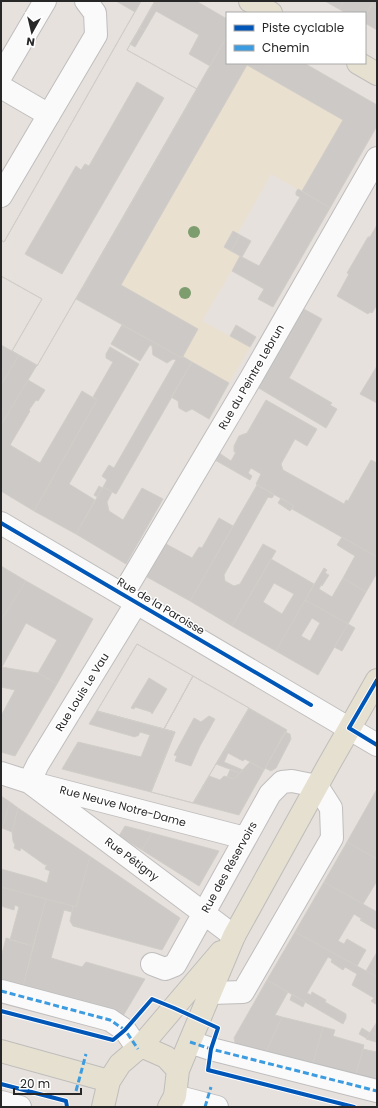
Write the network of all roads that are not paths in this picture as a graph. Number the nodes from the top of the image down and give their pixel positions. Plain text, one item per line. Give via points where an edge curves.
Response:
1 (45, 1) edge
2 (86, 1) edge
3 (360, 64) edge
4 (377, 74) edge
5 (1, 76) edge
6 (1, 87) edge
7 (49, 115) junction
8 (377, 158) edge
9 (1, 196) edge
10 (1, 523) edge
11 (130, 598) junction
12 (377, 680) edge
13 (349, 728) junction
14 (377, 744) edge
15 (1, 773) edge
16 (29, 782) junction
17 (317, 786) junction
18 (245, 838) junction
19 (204, 913) junction
20 (234, 936) junction
21 (152, 964) dead end
22 (1, 991) edge
23 (211, 993) junction
24 (190, 1042) junction
25 (139, 1048) junction
26 (1, 1051) edge
27 (178, 1070) junction
28 (109, 1081) junction
29 (377, 1091) edge
30 (172, 1101) edge
31 (1, 1102) edge
32 (105, 1106) edge
33 (20, 1107) edge
34 (217, 1107) edge

1 - 5 street
2 - 7 street via 96,13 96,35
3 - 4 main road
6 - 7 street
7 - 9 street
8 - 11 street, Rue du Peintre Lebrun via 251,378
10 - 11 street, Rue de la Paroisse
11 - 13 street, Rue de la Paroisse
11 - 16 street, Rue Louis Le Vau
12 - 13 main road
13 - 14 street, Rue de la Paroisse
13 - 17 main road
15 - 16 street, Rue Neuve Notre-Dame
16 - 18 street, Rue Neuve Notre-Dame
16 - 19 street, Rue Pétigny
17 - 18 street, Rue des Réservoirs via 292,781 282,782 270,794
17 - 20 main road
17 - 23 street via 331,808 332,838 243,992
18 - 19 street, Rue des Réservoirs
19 - 20 street, Rue Pétigny
19 - 21 street, Rue des Réservoirs via 176,965 165,969
20 - 23 main road
20 - 25 main road
22 - 25 street via 110,1020 125,1030
23 - 24 main road
24 - 27 main road
24 - 29 street
25 - 27 main road via 166,1057
25 - 28 main road via 120,1064
26 - 28 main road
27 - 30 main road
28 - 32 main road
30 - 34 street
31 - 33 street

